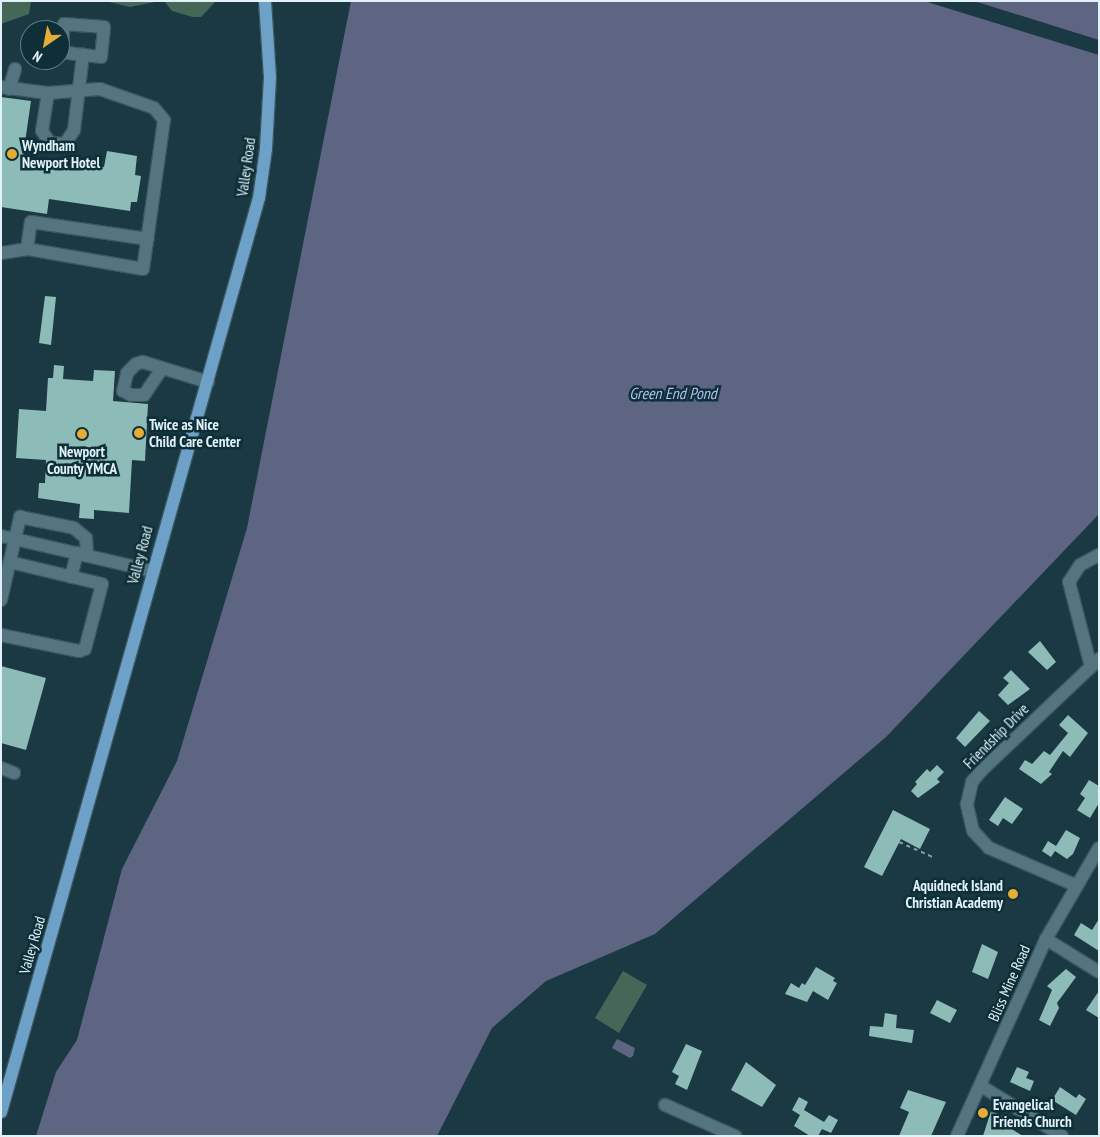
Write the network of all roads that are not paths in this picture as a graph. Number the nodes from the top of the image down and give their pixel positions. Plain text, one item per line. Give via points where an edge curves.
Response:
1 (265, 1) edge
2 (83, 55) dead end
3 (15, 68) dead end
4 (5, 88) edge
5 (81, 90) junction
6 (48, 93) junction
7 (148, 239) junction
8 (27, 249) junction
9 (1, 253) edge
10 (161, 370) dead end
11 (208, 382) junction
12 (1, 536) edge
13 (16, 539) junction
14 (82, 554) junction
15 (1099, 555) edge
16 (10, 562) junction
17 (153, 571) junction
18 (71, 577) junction
19 (1, 600) edge
20 (1, 634) edge
21 (1095, 663) edge
22 (1, 768) edge
23 (14, 773) dead end
24 (1099, 848) edge
25 (1075, 884) junction
26 (1046, 939) junction
27 (1099, 972) edge
28 (981, 1086) junction
29 (665, 1105) dead end
30 (1, 1112) edge
31 (734, 1136) edge
32 (957, 1136) edge
33 (1062, 1136) edge

1 - 11 main road, Valley Road via 270,60 266,149 259,198
2 - 5 street
3 - 4 street
4 - 6 street
5 - 6 street
5 - 6 street via 74,130 64,144 50,143 42,131
5 - 7 street via 100,89 154,108 164,120
7 - 8 street via 31,222
7 - 8 street via 143,269
8 - 9 street
10 - 11 street
11 - 17 main road, Valley Road
12 - 13 street
13 - 14 street
13 - 14 street via 20,516 74,528 86,538
13 - 16 street
14 - 17 street
14 - 18 street
15 - 21 street via 1080,565 1069,582
16 - 18 street
16 - 19 street
17 - 30 main road, Valley Road
18 - 20 street via 102,584 85,649 79,651
21 - 25 street, Friendship Drive via 981,771 972,782 966,804 973,831 990,848
22 - 23 street
24 - 25 street, Bliss Mine Road
25 - 26 street, Bliss Mine Road
26 - 27 street
26 - 28 street, Bliss Mine Road
28 - 32 street, Bliss Mine Road
28 - 33 street
29 - 31 street

